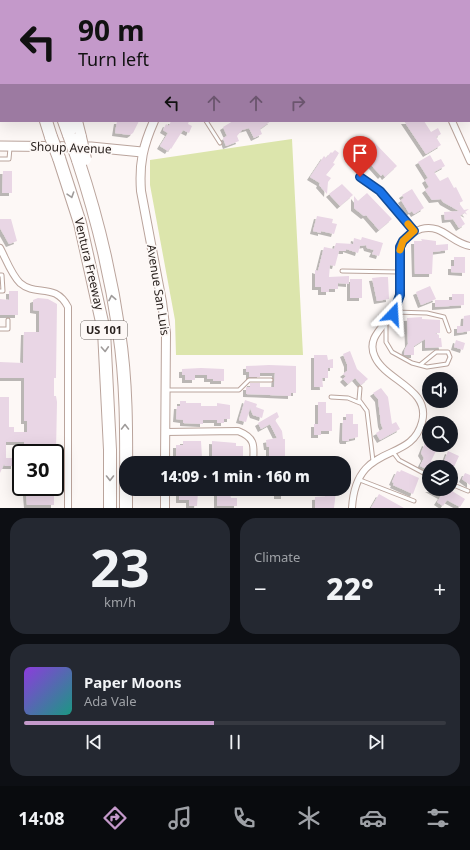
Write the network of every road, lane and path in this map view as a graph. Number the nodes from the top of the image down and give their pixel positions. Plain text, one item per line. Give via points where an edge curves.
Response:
1 (46, 122) edge
2 (65, 122) edge
3 (76, 122) edge
4 (154, 122) edge
5 (207, 122) edge
6 (452, 122) edge
7 (74, 136) junction
8 (220, 143) dead end
9 (0, 146) edge
10 (10, 146) junction
11 (142, 152) junction
12 (0, 159) edge
13 (470, 161) edge
14 (360, 177) dead end
15 (414, 231) junction
16 (470, 246) edge
17 (0, 248) edge
18 (342, 271) dead end
19 (399, 272) junction
20 (0, 275) edge
21 (0, 291) edge
22 (394, 312) junction
23 (8, 320) dead end
24 (386, 321) junction
25 (0, 329) edge
26 (449, 331) dead end
27 (420, 365) junction
28 (271, 380) dead end
29 (360, 388) dead end
30 (166, 390) junction
31 (332, 397) dead end
32 (361, 404) junction
33 (165, 432) junction
34 (393, 451) junction
35 (165, 456) edge
36 (253, 456) edge
37 (373, 461) junction
38 (422, 472) edge
39 (358, 479) junction
40 (458, 487) edge
41 (468, 491) dead end
42 (165, 496) edge
43 (414, 501) dead end
44 (68, 508) edge
45 (110, 508) edge
46 (126, 508) edge
47 (165, 508) edge
48 (352, 508) edge

1 -> 45 highway, Ventura Freeway / US 101, bridge via 80,223 104,330
2 - 7 highway, Ventura Freeway / US 101
3 - 7 highway
4 - 11 street, Avenue San Luis
5 - 8 lane
6 - 13 street
46 -> 7 highway, Ventura Freeway / US 101, bridge via 125,416 119,332
9 - 10 main road, Shoup Avenue
10 - 11 main road, Shoup Avenue via 91,147
10 - 12 lane via 9,159
11 - 30 street, Avenue San Luis via 141,191 166,333
14 - 15 lane via 380,191
15 - 16 street via 427,227 435,228
15 - 19 street via 400,247
17 - 44 street via 20,282 31,288 50,290 58,294 68,307
18 - 19 lane
19 - 22 street via 400,295
20 - 21 lane via 3,291
22 - 24 street
22 - 26 lane via 427,313 444,317
23 - 25 lane via 8,329
24 - 27 lane via 386,342 392,352
24 - 34 street via 373,339 374,356 379,364 415,394 421,402 423,412 422,423 416,434 408,444
27 - 27 lane via 436,352 448,352 450,357 447,364 427,367
28 - 30 lane via 249,380 239,390
29 - 32 lane
30 - 33 street, Avenue San Luis
31 - 32 lane via 348,398
32 - 37 lane via 367,411
33 - 35 street, Avenue San Luis
33 - 36 street via 238,431 248,435 254,445
34 - 37 street
34 - 38 lane via 399,460
37 - 39 street
39 - 43 lane
39 - 48 street
40 - 41 lane
42 - 47 street

